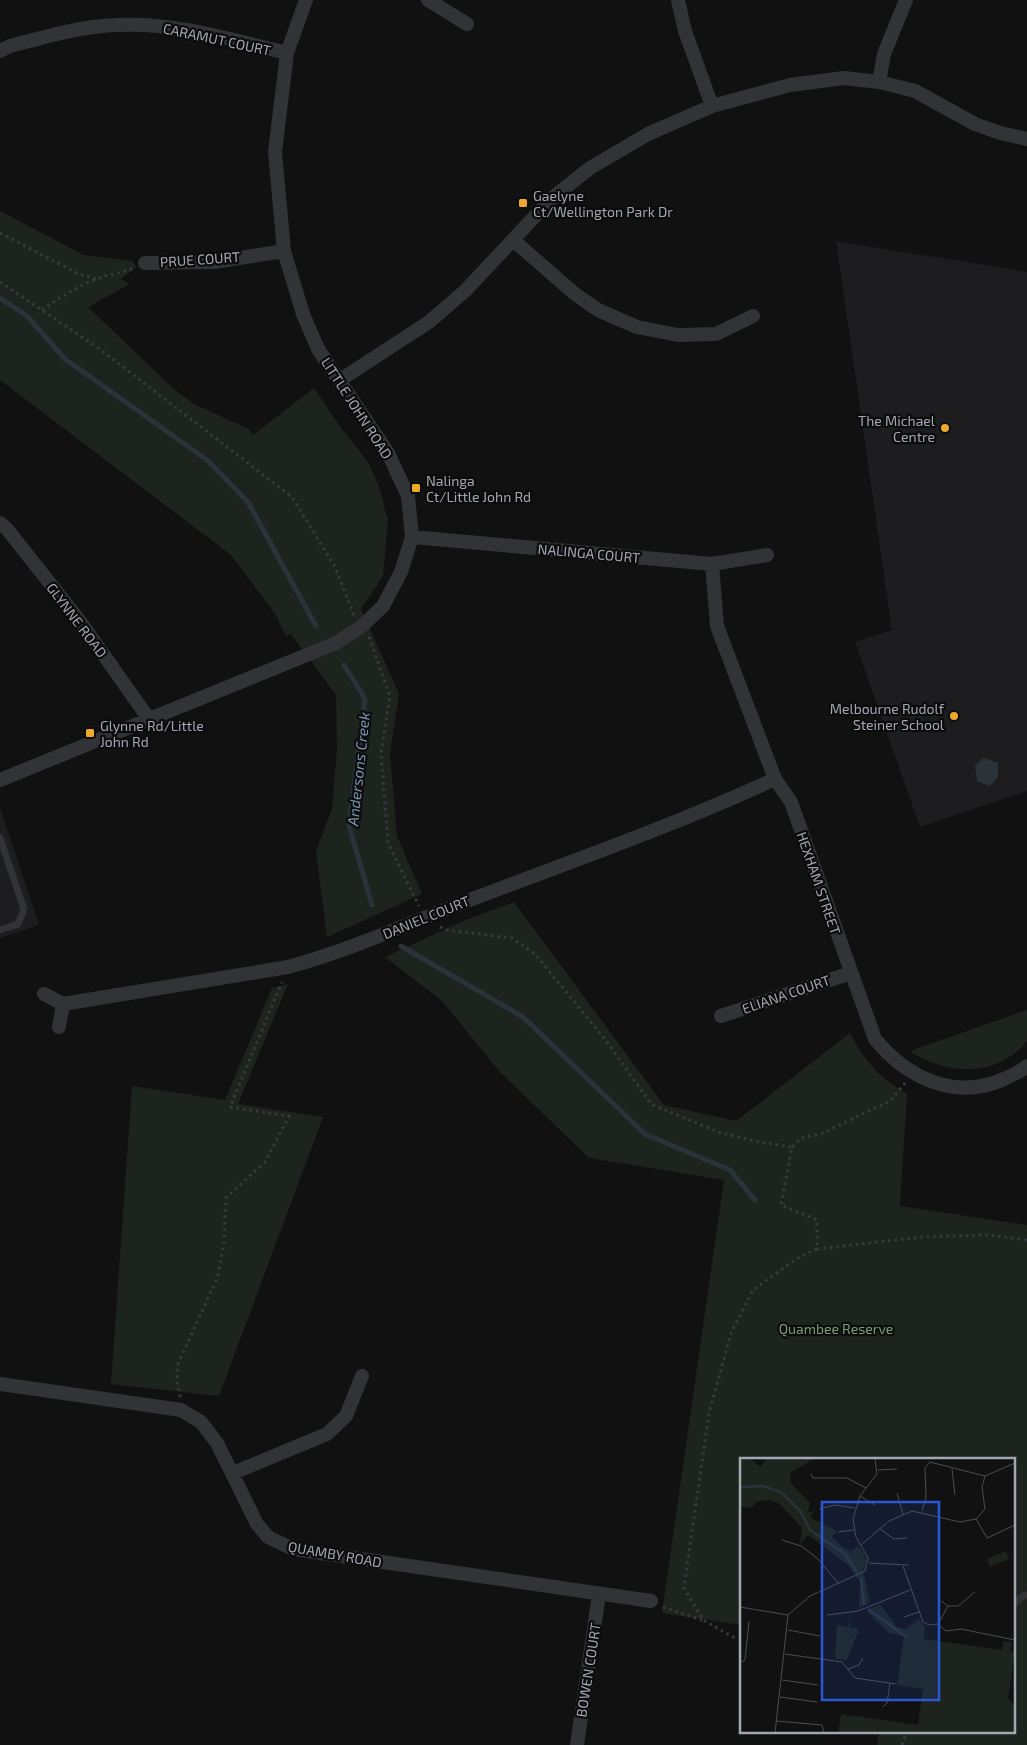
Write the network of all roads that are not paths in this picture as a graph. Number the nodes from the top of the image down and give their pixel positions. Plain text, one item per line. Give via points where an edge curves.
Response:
1 (306, 0) edge
2 (428, 0) edge
3 (678, 0) edge
4 (906, 0) edge
5 (467, 24) dead end
6 (0, 51) edge
7 (287, 53) junction
8 (879, 82) junction
9 (712, 106) junction
10 (1027, 139) edge
11 (513, 240) junction
12 (284, 250) junction
13 (145, 263) road end
14 (753, 316) dead end
15 (340, 380) junction
16 (0, 524) edge
17 (412, 536) junction
18 (767, 555) dead end
19 (712, 564) junction
20 (149, 720) junction
21 (775, 779) junction
22 (0, 780) edge
23 (0, 838) edge
24 (0, 930) edge
25 (851, 973) junction
26 (44, 994) dead end
27 (63, 1004) junction
28 (721, 1016) dead end
29 (59, 1027) dead end
30 (1025, 1072) edge
31 (362, 1376) dead end
32 (0, 1384) edge
33 (233, 1473) junction
34 (599, 1594) junction
35 (1027, 1595) edge
36 (651, 1601) road end
37 (1014, 1604) edge
38 (577, 1745) edge

1 - 7 street, LITTLE JOHN ROAD
2 - 5 street
3 - 9 street via 685,31
4 - 8 street via 884,54
6 - 7 street, CARAMUT COURT via 78,29 118,25 168,27
7 - 12 street, LITTLE JOHN ROAD via 275,152
8 - 9 street via 844,78 790,84
8 - 10 street via 915,91 975,124
9 - 11 street via 648,134 590,168 551,200
11 - 14 street via 583,300 637,327 678,335 716,334
11 - 15 street via 466,290 430,322
12 - 13 street, PRUE COURT via 214,262
12 - 15 street, LITTLE JOHN ROAD via 303,314 318,349
15 - 17 street, LITTLE JOHN ROAD via 388,453 408,496
16 - 20 street, GLYNNE ROAD via 79,620
17 - 19 street, NALINGA COURT
17 - 20 street, LITTLE JOHN ROAD via 401,572 383,606 362,626 336,643
18 - 19 street, NALINGA COURT
19 - 21 street, HEXHAM STREET via 717,626
20 - 22 street, LITTLE JOHN ROAD
21 - 25 street, HEXHAM STREET via 791,802
21 - 27 street, DANIEL COURT via 715,807 355,946 288,966
23 - 24 lane via 24,909 18,924
25 - 28 street, ELIANA COURT
25 - 30 street, HEXHAM STREET via 875,1039 910,1072 944,1086 966,1087 990,1085
26 - 27 street
27 - 29 street
31 - 33 street via 346,1416 327,1434
32 - 33 street, QUAMBY ROAD via 180,1410 201,1422
33 - 34 street, QUAMBY ROAD via 257,1524 268,1537 293,1549
34 - 36 street, QUAMBY ROAD
34 - 38 street, BOWEN COURT
35 - 37 lane

